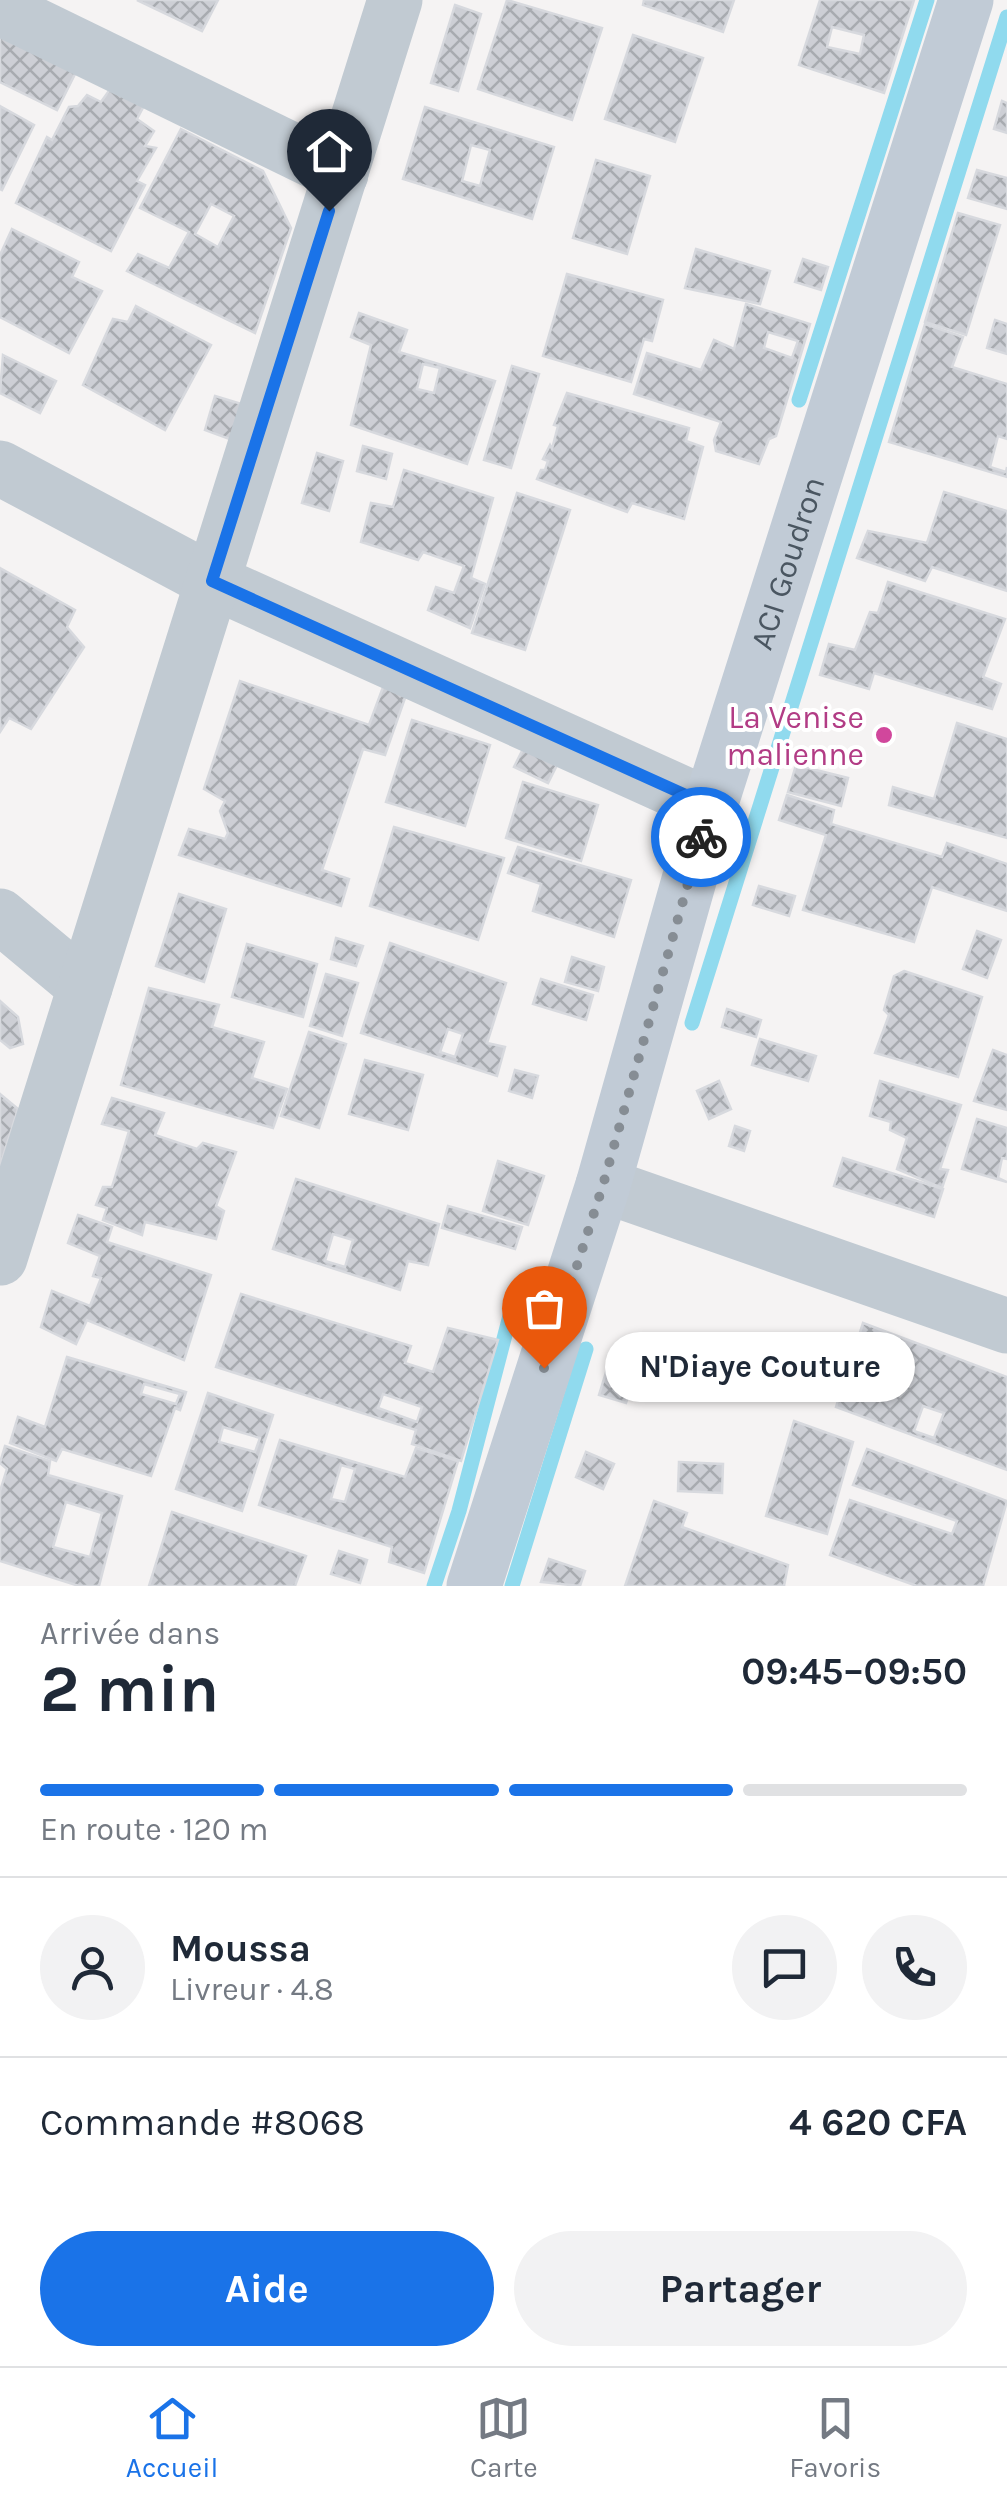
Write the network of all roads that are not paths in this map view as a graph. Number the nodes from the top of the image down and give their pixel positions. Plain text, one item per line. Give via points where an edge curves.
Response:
1 (395, 0) edge
2 (966, 0) edge
3 (0, 8) edge
4 (341, 174) junction
5 (0, 468) edge
6 (212, 581) junction
7 (710, 806) junction
8 (0, 916) edge
9 (85, 987) junction
10 (603, 1185) junction
11 (0, 1258) edge
12 (1007, 1326) edge
13 (474, 1586) edge

1 - 4 street
2 - 7 street, ACI Goudron
3 - 4 street
4 - 6 street
5 - 6 street
6 - 7 street
6 - 9 street
7 - 10 street, ACI Goudron
8 - 9 street
9 - 11 street
10 - 12 street
10 - 13 street, ACI Goudron

